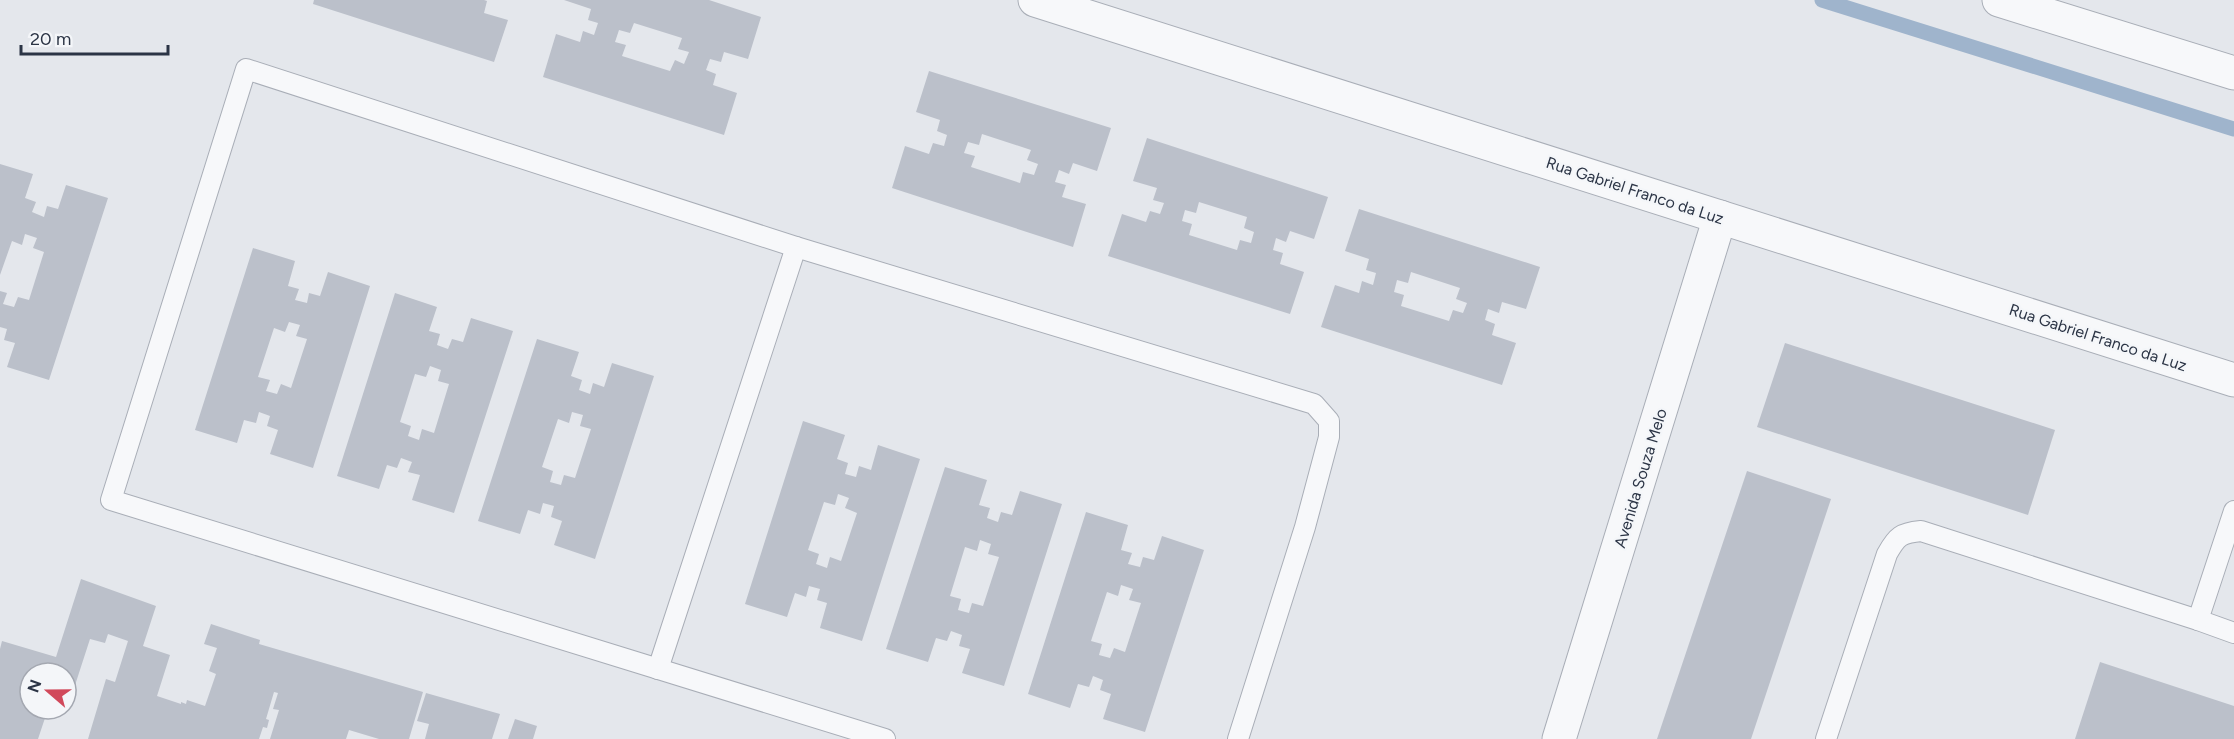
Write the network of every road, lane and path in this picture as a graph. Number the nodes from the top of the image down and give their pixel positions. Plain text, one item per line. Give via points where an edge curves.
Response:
1 (1035, 0) edge
2 (1999, 0) edge
3 (2234, 73) edge
4 (1720, 217) junction
5 (796, 247) junction
6 (2234, 380) edge
7 (2234, 511) edge
8 (2198, 621) junction
9 (2234, 633) edge
10 (658, 669) junction
11 (885, 739) edge
12 (1238, 739) edge
13 (1560, 739) edge
14 (1826, 739) edge

1 - 4 street, Rua Gabriel Franco da Luz
2 - 3 street
4 - 6 street, Rua Gabriel Franco da Luz
4 - 13 street, Avenida Souza Melo
5 - 10 lane
5 - 10 lane via 246,69 111,500
5 - 12 lane via 1314,404 1329,421 1329,437
7 - 8 lane
8 - 9 lane
8 - 14 lane via 1921,531 1908,532 1897,537 1887,554
10 - 11 lane

